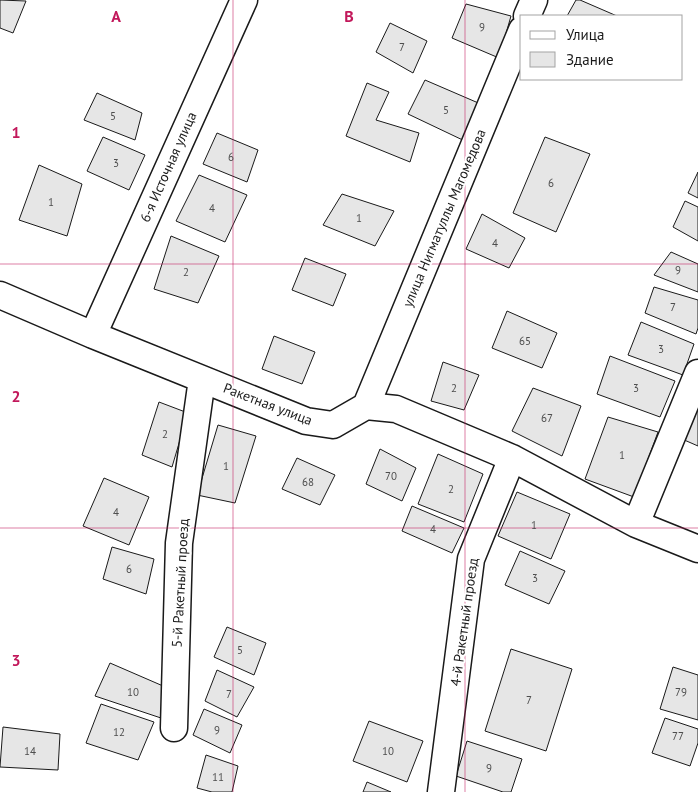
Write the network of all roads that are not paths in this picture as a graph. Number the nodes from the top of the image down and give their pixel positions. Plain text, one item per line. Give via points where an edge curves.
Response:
1 (244, 0) edge
2 (534, 0) edge
3 (527, 15) edge
4 (520, 35) edge
5 (0, 295) edge
6 (92, 335) junction
7 (698, 373) edge
8 (202, 378) junction
9 (366, 406) junction
10 (512, 458) junction
11 (636, 524) junction
12 (698, 549) edge
13 (174, 728) dead end
14 (442, 792) edge

1 - 6 street, 6-я Источная улица
2 - 3 street
4 - 9 street, улица Нигматуллы Магомедова
5 - 6 street, Ракетная улица
6 - 8 street, Ракетная улица
7 - 11 street
8 - 9 street, Ракетная улица via 306,421 333,425
8 - 13 street, 5-й Ракетный проезд via 179,544
9 - 10 street via 396,409
10 - 11 street
10 - 14 street, 4-й Ракетный проезд via 471,559
11 - 12 street

